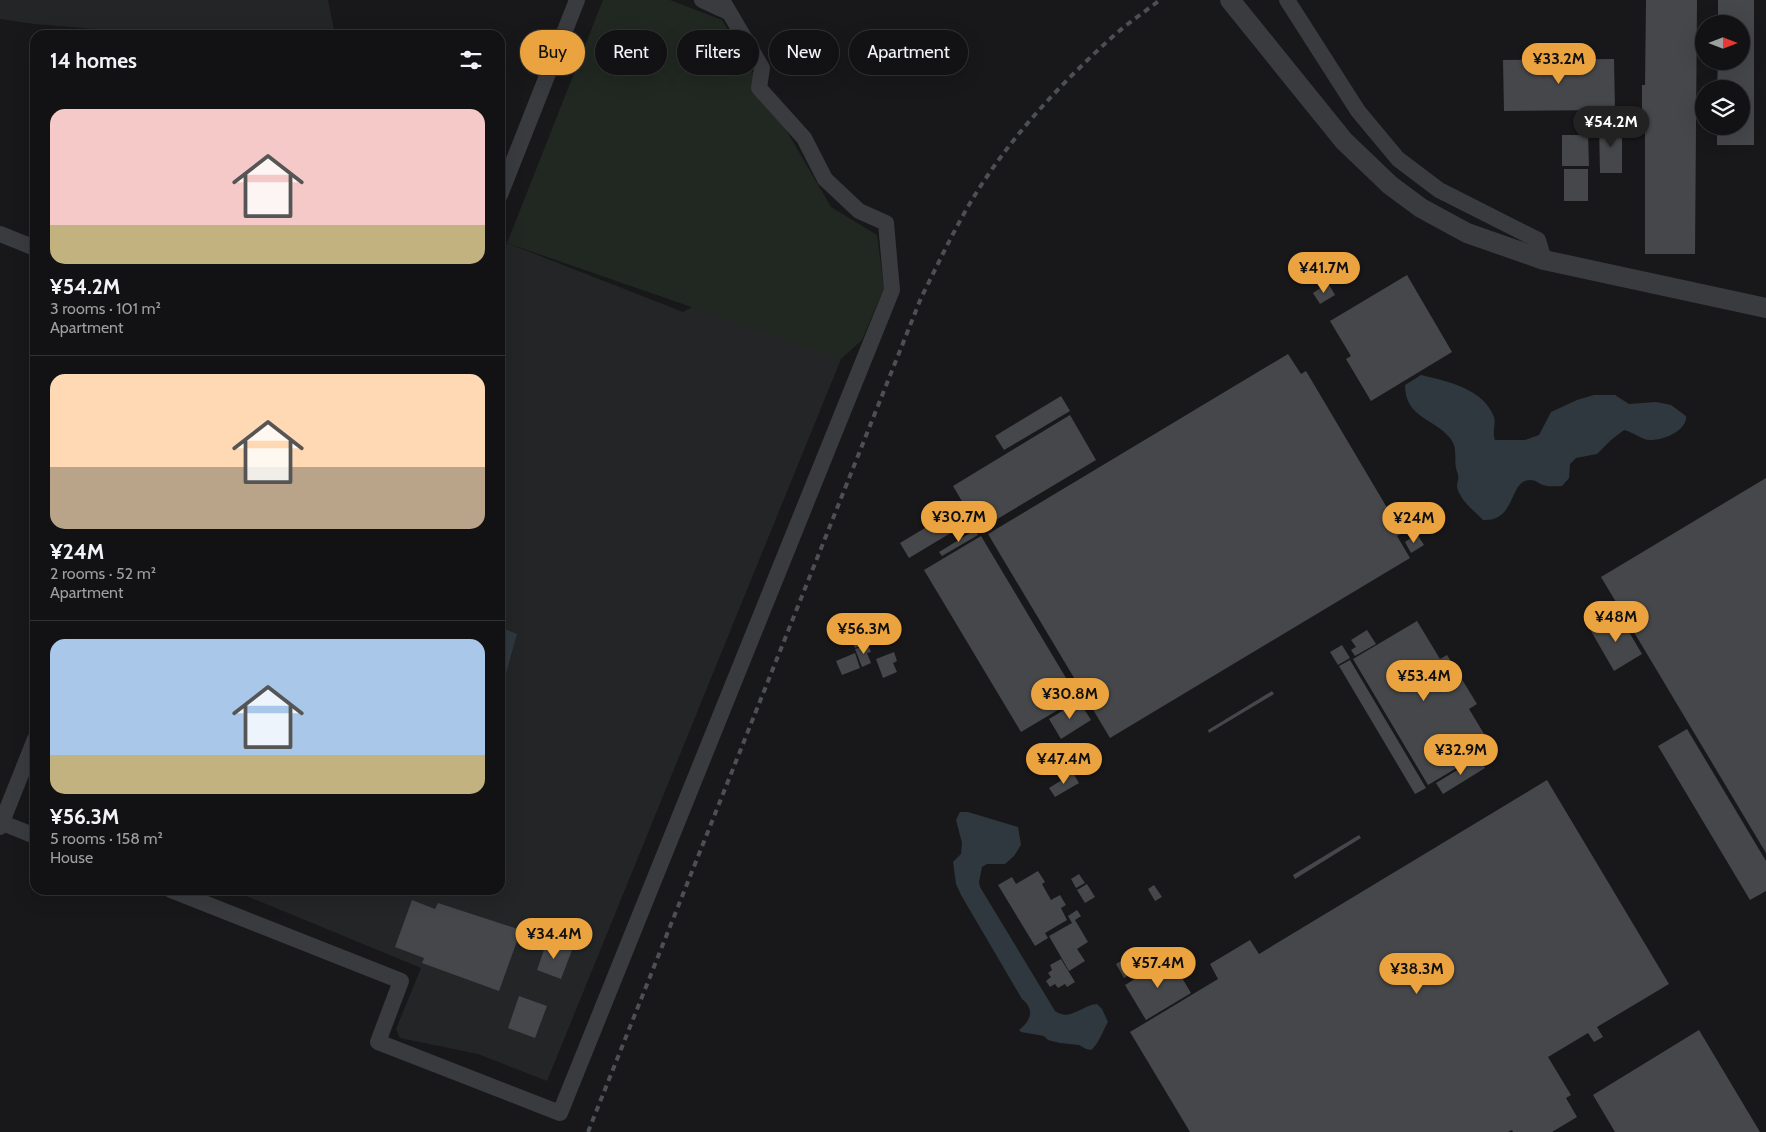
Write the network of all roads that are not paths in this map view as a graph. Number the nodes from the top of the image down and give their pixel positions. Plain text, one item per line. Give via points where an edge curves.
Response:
1 (576, 0) edge
2 (702, 0) edge
3 (1230, 0) edge
4 (1287, 0) edge
5 (725, 6) edge
6 (505, 182) edge
7 (0, 234) edge
8 (30, 246) edge
9 (1544, 260) junction
10 (1766, 308) edge
11 (30, 752) edge
12 (1, 824) edge
13 (30, 834) edge
14 (184, 895) edge

1 - 6 street
2 - 5 street
3 - 9 street via 1344,141 1390,185 1421,208 1468,233
4 - 9 street via 1358,110 1398,159 1439,190 1538,240
5 - 14 street via 762,68 759,88 804,138 825,179 859,211 886,223 892,290 560,1113 378,1042 402,981
7 - 8 street
9 - 10 street
11 - 12 street
12 - 13 street

